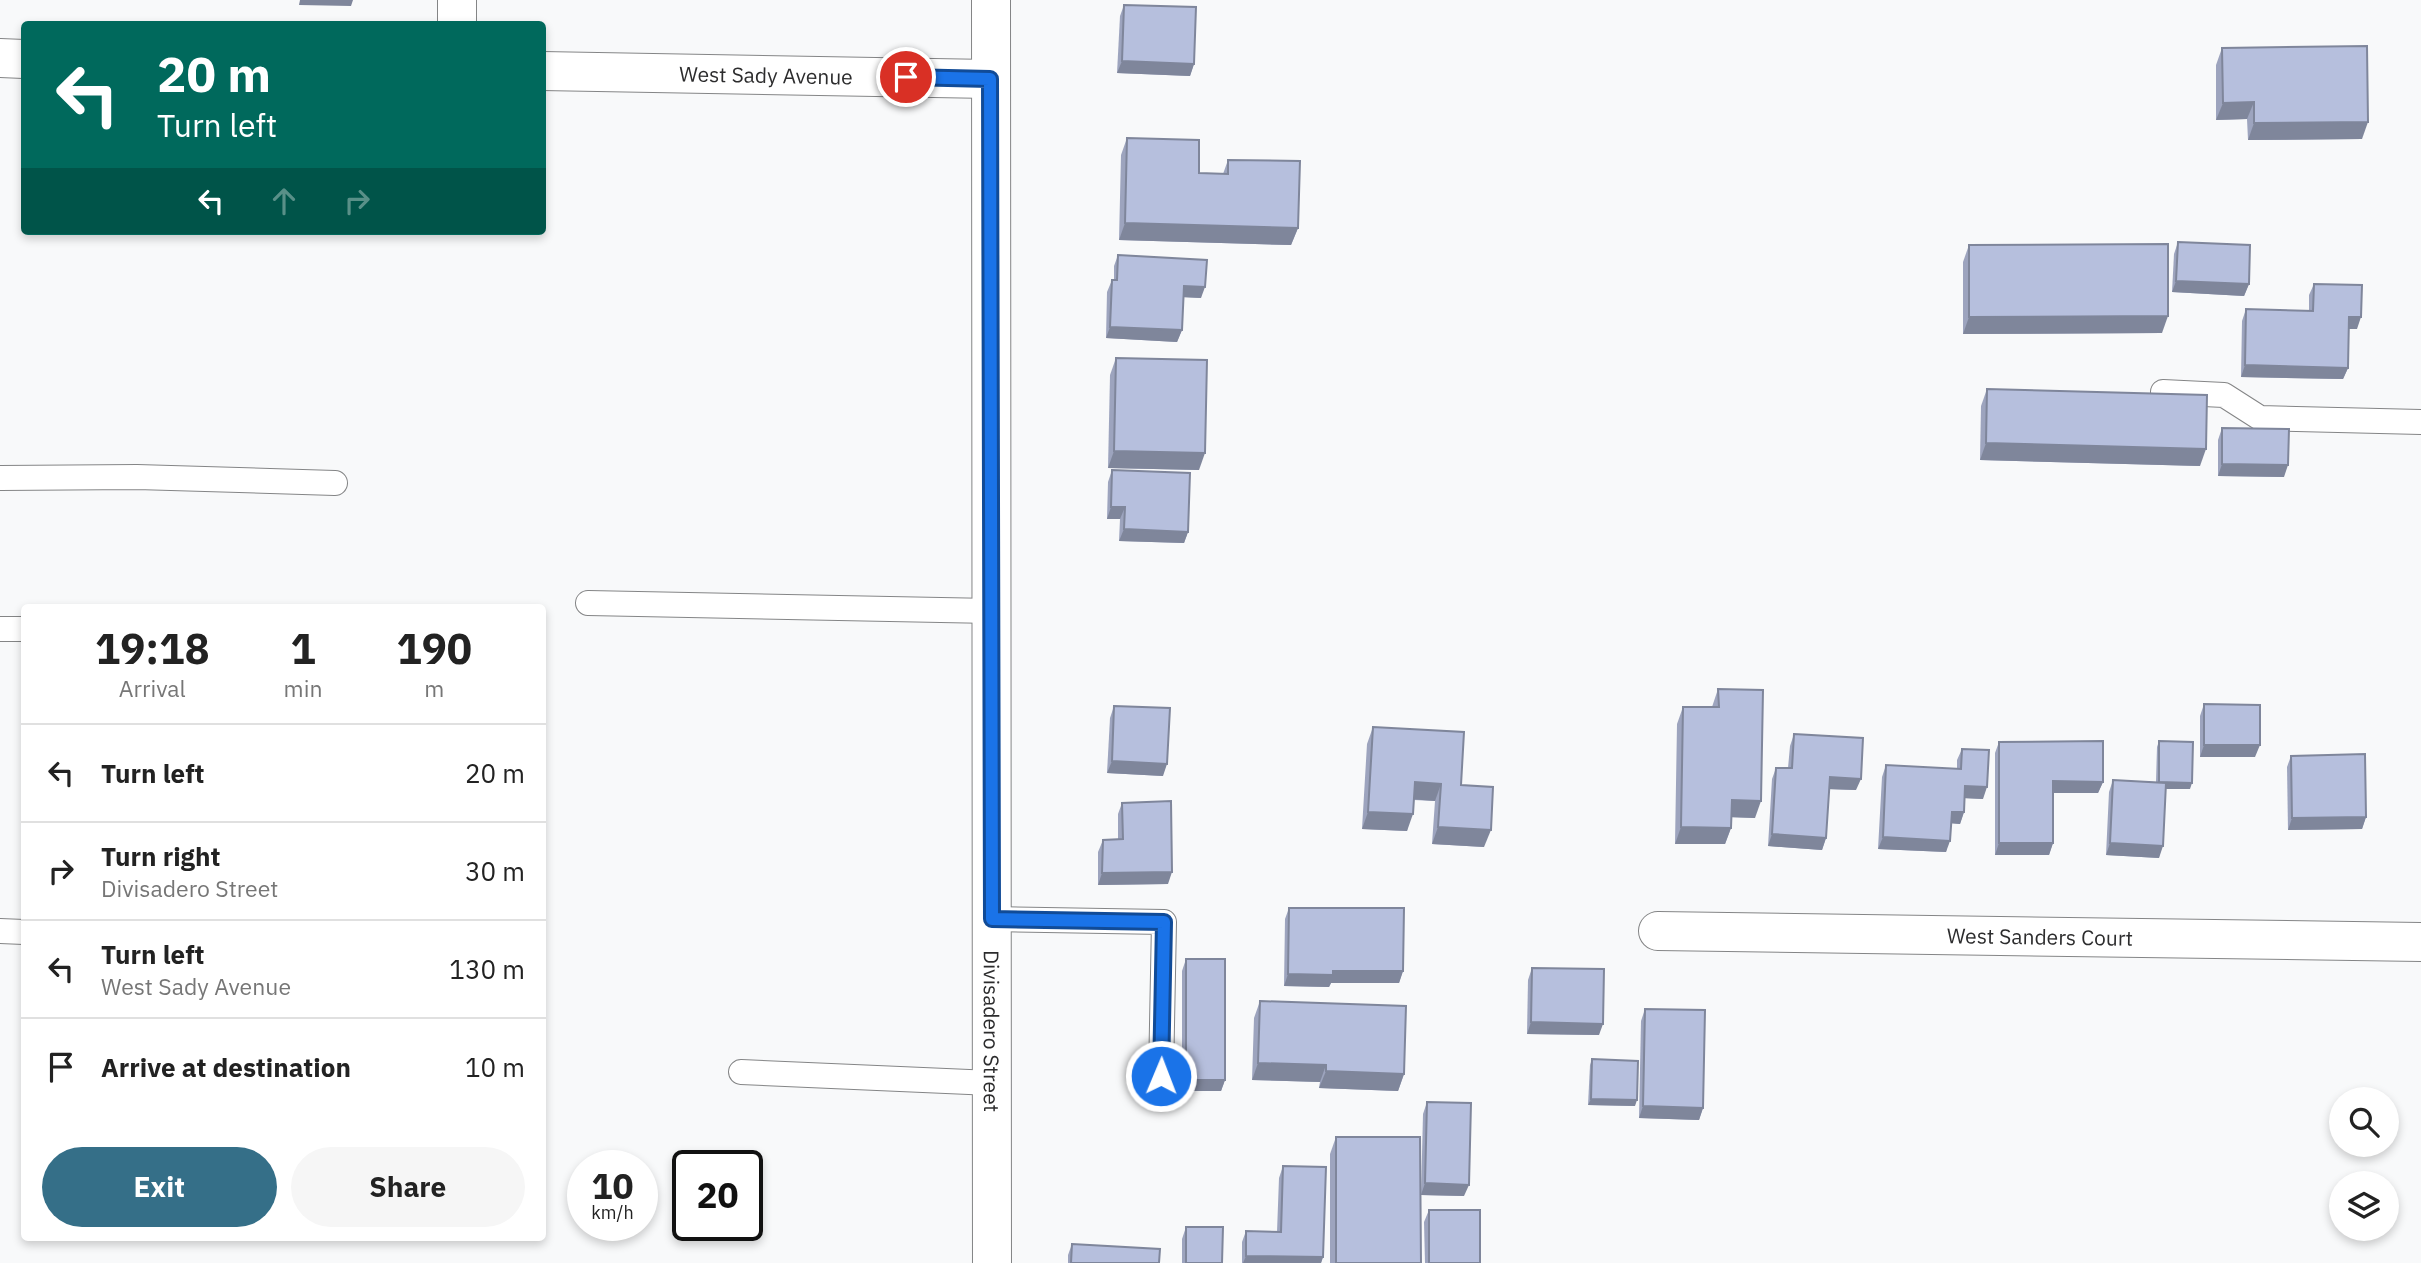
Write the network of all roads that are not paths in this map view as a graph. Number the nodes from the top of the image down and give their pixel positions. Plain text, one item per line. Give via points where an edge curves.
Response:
1 (457, 0) edge
2 (991, 0) edge
3 (457, 21) edge
4 (0, 58) edge
5 (21, 58) edge
6 (546, 71) edge
7 (990, 79) junction
8 (2163, 392) edge
9 (2421, 422) edge
10 (0, 478) edge
11 (335, 483) dead end
12 (588, 603) dead end
13 (992, 611) junction
14 (0, 629) edge
15 (21, 629) edge
16 (992, 919) junction
17 (0, 931) edge
18 (21, 932) edge
19 (1658, 932) dead end
20 (2421, 942) edge
21 (741, 1072) dead end
22 (1161, 1076) dead end
23 (992, 1083) junction
24 (992, 1263) edge

1 - 3 street
2 - 7 street, Divisadero Street
4 - 5 street
6 - 7 street, West Sady Avenue
7 - 13 street, Divisadero Street
8 - 9 lane via 2224,395 2260,418
10 - 11 lane
12 - 13 lane
13 - 16 street, Divisadero Street
14 - 15 lane
16 - 22 lane via 1164,922
16 - 23 street, Divisadero Street
17 - 18 lane
19 - 20 street, West Sanders Court
21 - 23 lane
23 - 24 street, Divisadero Street

